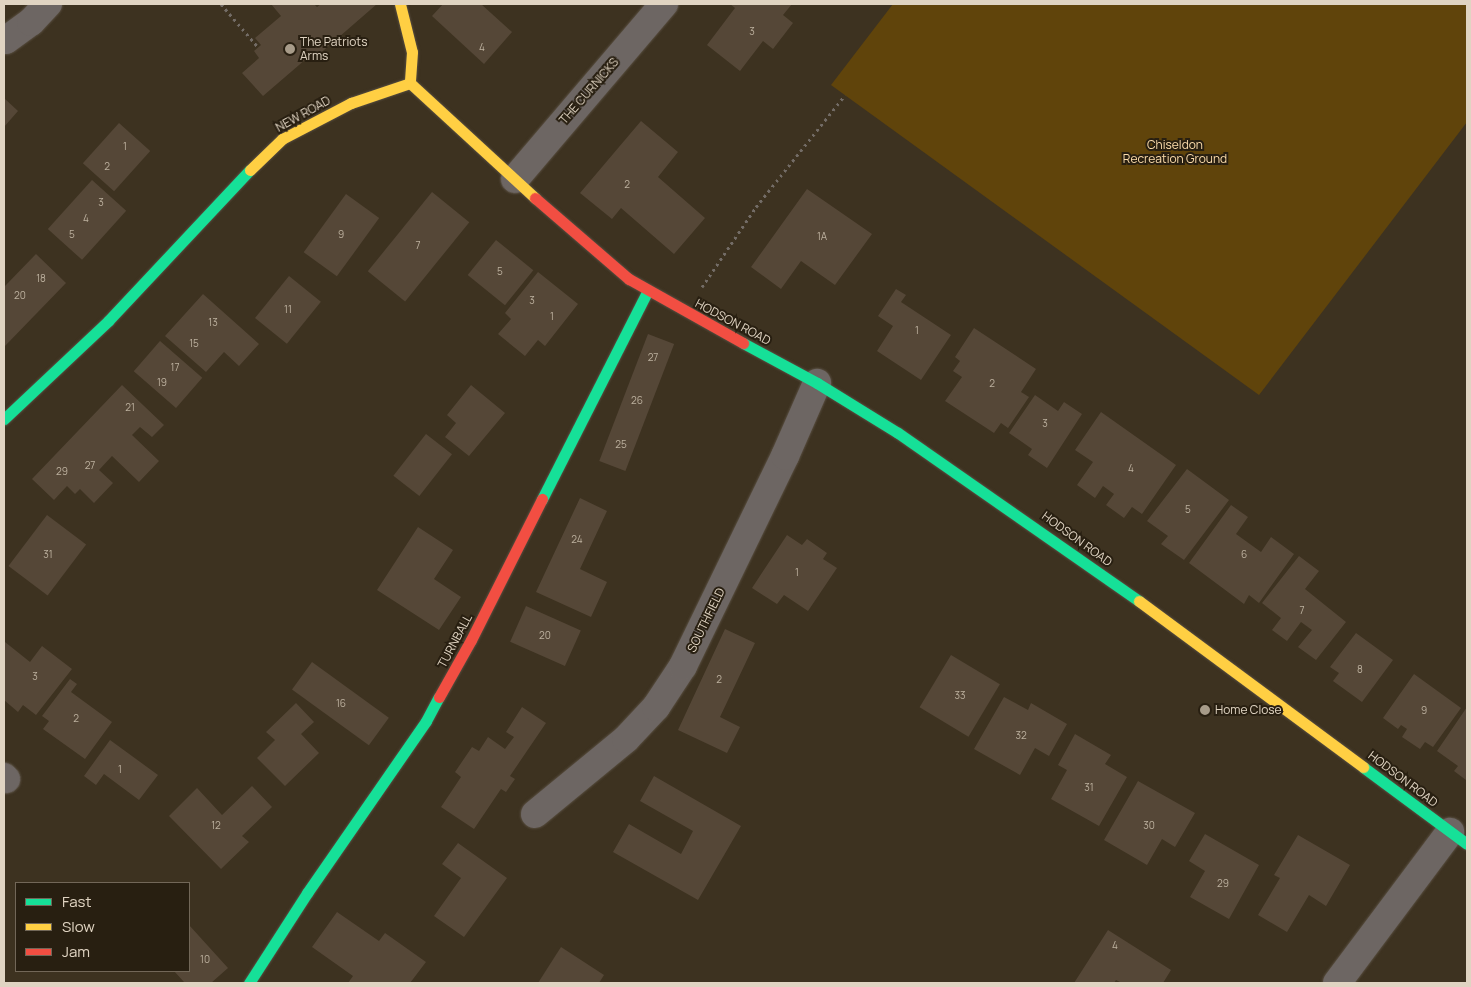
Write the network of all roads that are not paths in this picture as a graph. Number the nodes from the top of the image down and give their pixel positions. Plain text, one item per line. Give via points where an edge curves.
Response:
1 (48, 4) edge
2 (400, 4) edge
3 (664, 4) edge
4 (4, 39) edge
5 (410, 83) junction
6 (515, 179) junction
7 (648, 290) junction
8 (818, 383) junction
9 (4, 419) edge
10 (535, 814) dead end
11 (1459, 838) edge
12 (249, 983) edge
13 (1337, 983) edge

1 - 4 street via 32,22
2 - 5 main road via 410,35
3 - 6 street, THE CURNICKS
5 - 6 main road
5 - 9 main road, NEW ROAD via 351,103 282,140 260,158 108,321
6 - 7 main road via 602,258
7 - 8 main road, HODSON ROAD
7 - 12 main road, TURNBALL via 436,705
8 - 10 street, SOUTHFIELD via 683,666 656,707 626,738
8 - 11 main road, HODSON ROAD via 1028,520
11 - 13 street

